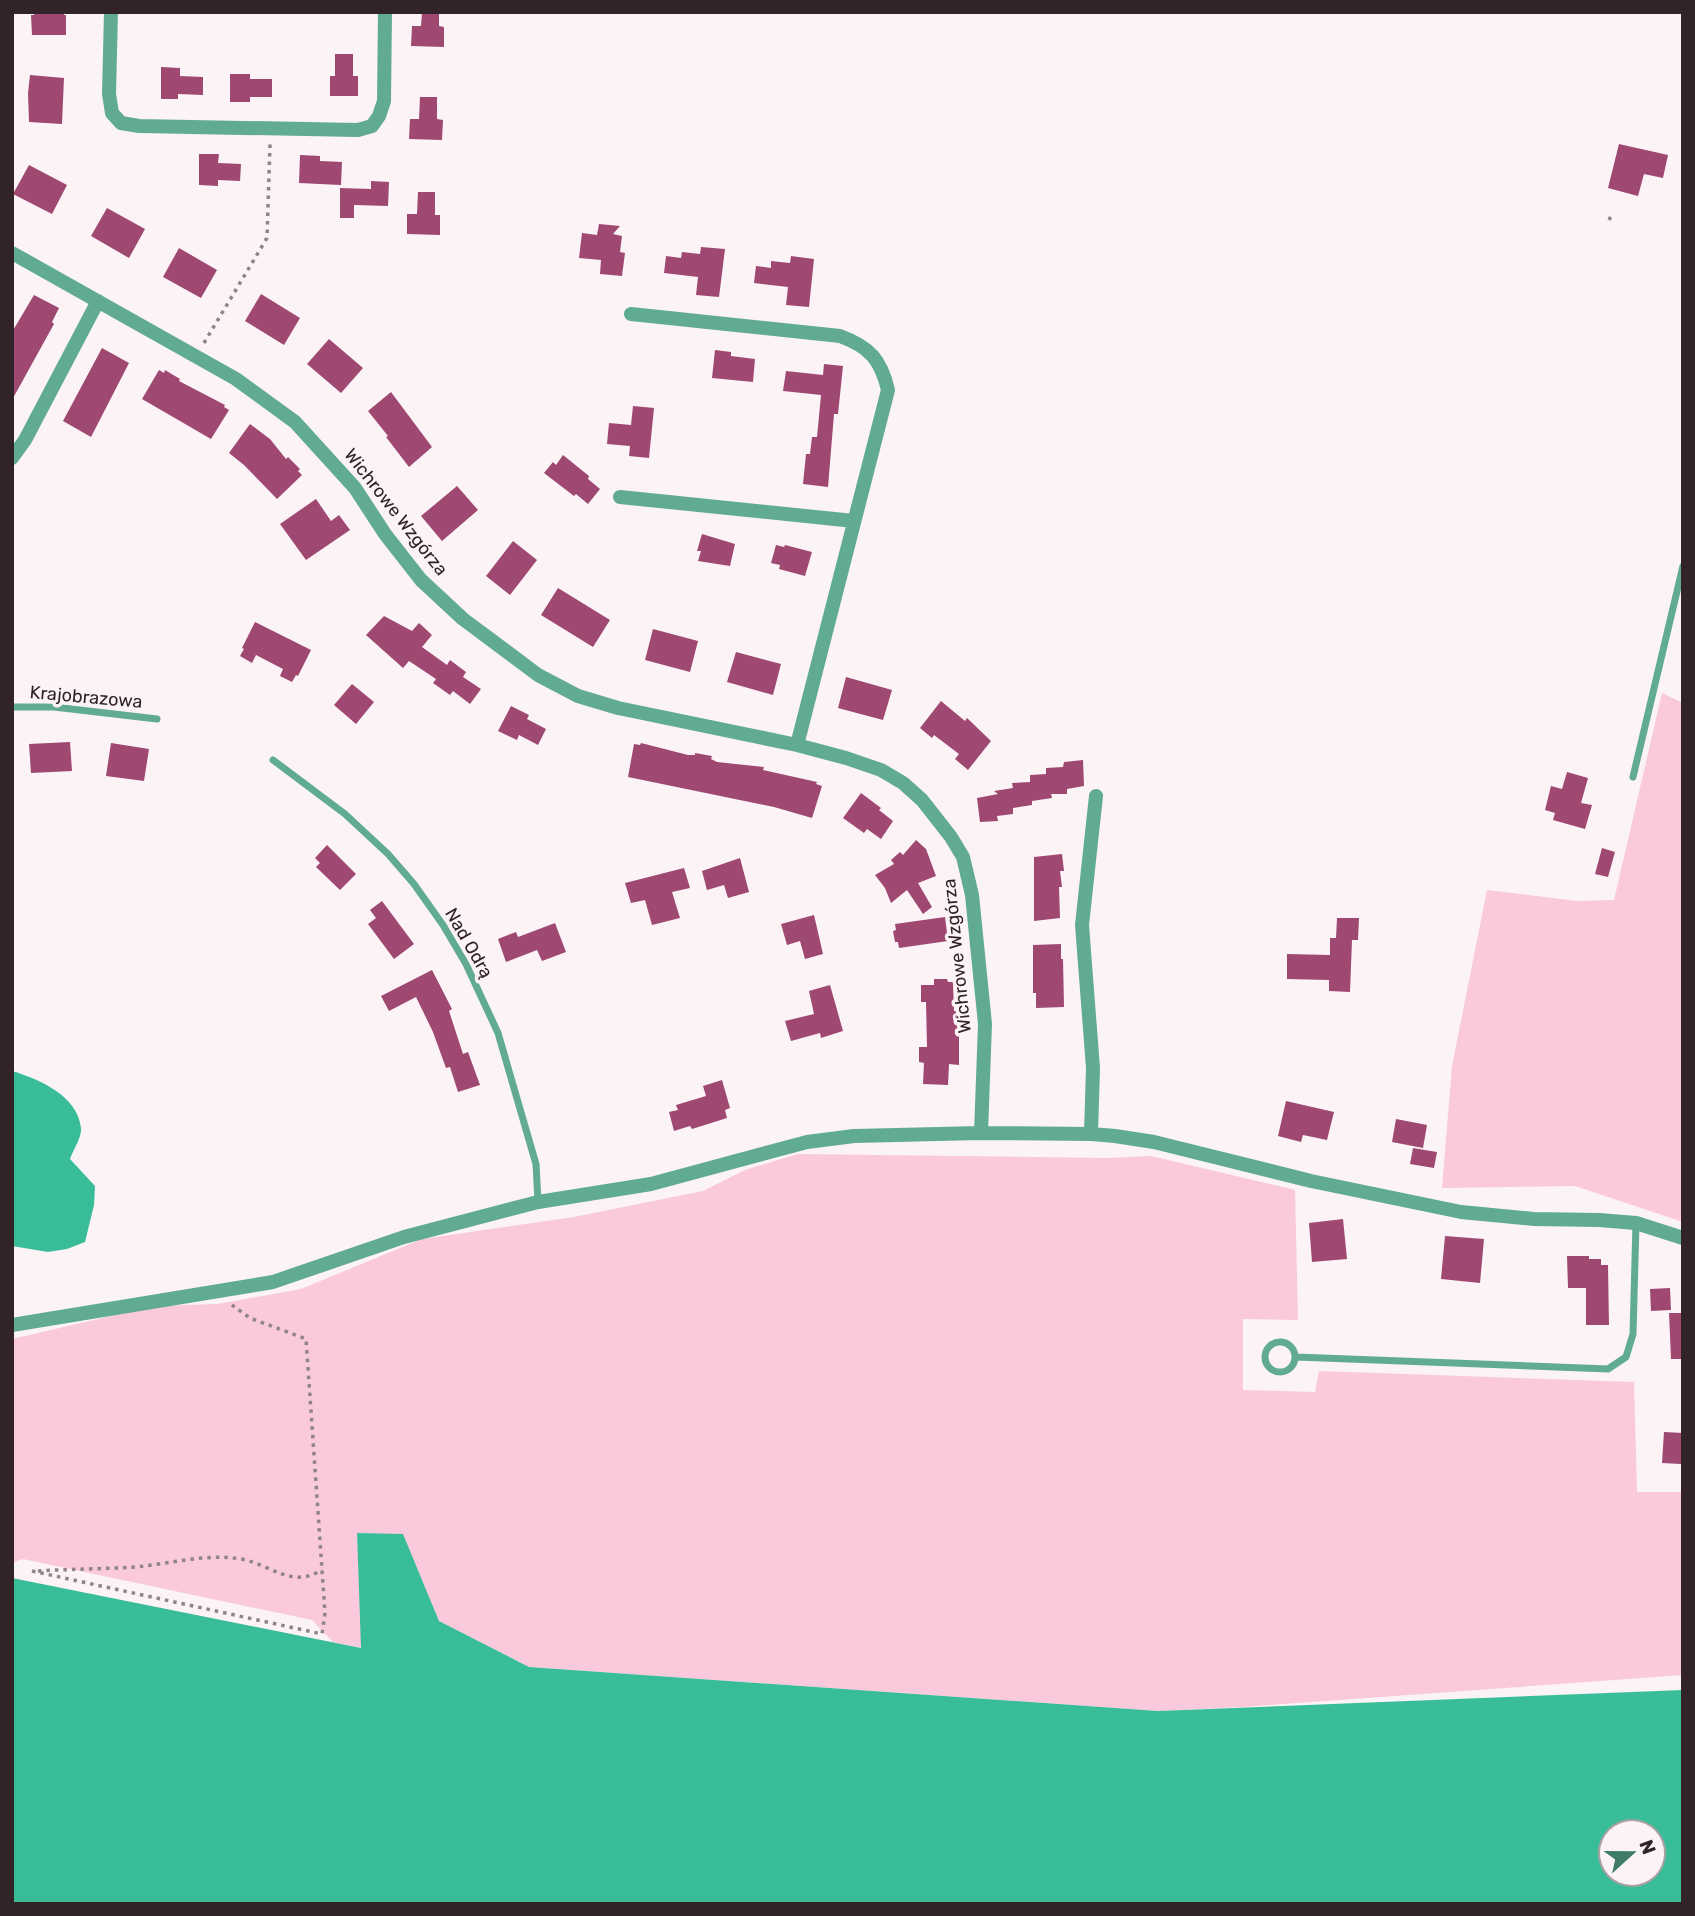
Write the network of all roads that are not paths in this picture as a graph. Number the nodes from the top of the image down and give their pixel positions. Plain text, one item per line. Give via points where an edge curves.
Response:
1 (111, 12) edge
2 (385, 12) edge
3 (12, 253) edge
4 (98, 301) junction
5 (631, 314) dead end
6 (12, 458) edge
7 (620, 497) dead end
8 (854, 521) junction
9 (1683, 566) edge
10 (12, 707) edge
11 (157, 719) dead end
12 (797, 745) junction
13 (273, 760) dead end
14 (1633, 777) dead end
15 (1096, 796) dead end
16 (981, 1133) junction
17 (1091, 1133) junction
18 (538, 1202) junction
19 (1636, 1223) junction
20 (1683, 1238) edge
21 (12, 1325) edge
22 (1296, 1357) junction

1 - 2 street via 109,94 112,113 121,123 358,130 372,126 384,101
3 - 4 street, Wichrowe Wzgórza
4 - 6 street
4 - 12 street, Wichrowe Wzgórza via 236,379 295,422 355,488 421,580 463,619 538,675 578,696 618,708
5 - 8 street via 840,335 872,354 883,369 888,390
7 - 8 street
8 - 12 street
9 - 14 lane
10 - 11 lane, Krajobrazowa
12 - 16 street, Wichrowe Wzgórza via 881,770 903,783 922,800 963,857 972,895 985,1024
13 - 18 lane, Nad Odrą via 345,814 388,854 415,884 466,964 498,1033 536,1164
15 - 17 street via 1082,925 1093,1068
16 - 17 street
16 - 18 street via 854,1136 807,1142 650,1184
17 - 19 street via 1154,1142 1461,1212
18 - 21 street via 404,1237 273,1282
19 - 20 street
19 - 22 lane via 1633,1334 1626,1357 1608,1368
22 - 22 lane via 1291,1346 1279,1342 1268,1348 1265,1360 1279,1373 1290,1369

